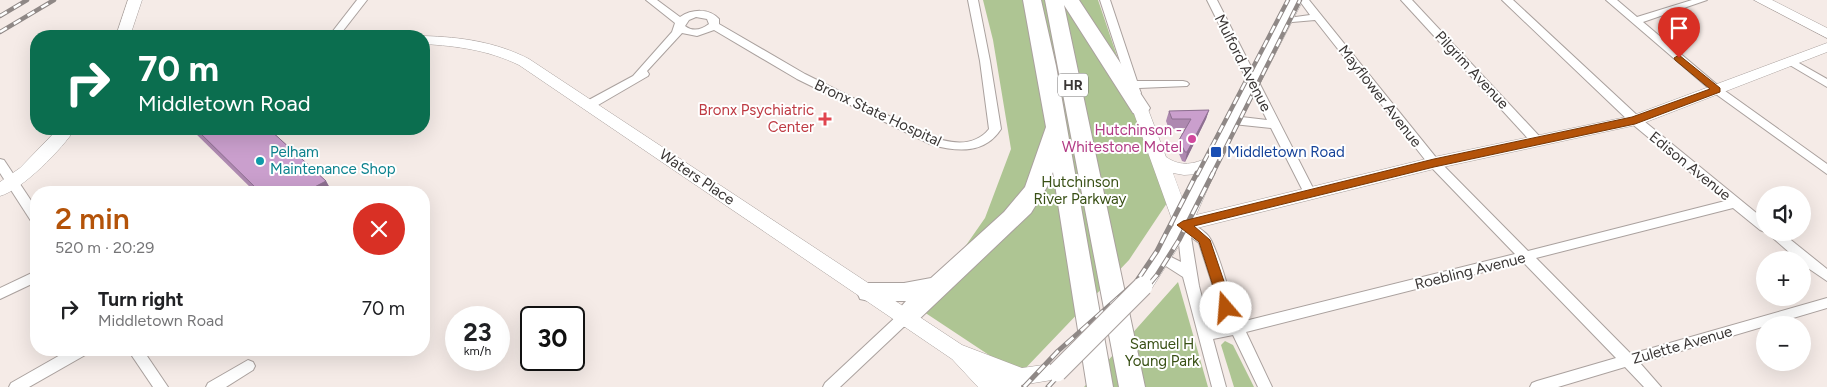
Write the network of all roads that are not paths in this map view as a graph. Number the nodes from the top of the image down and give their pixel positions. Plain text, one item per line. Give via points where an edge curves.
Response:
1 (135, 0) edge
2 (362, 0) edge
3 (651, 0) edge
4 (972, 0) edge
5 (1032, 0) edge
6 (1054, 0) edge
7 (1070, 0) edge
8 (1105, 0) edge
9 (1212, 0) edge
10 (1296, 0) edge
11 (1304, 0) edge
12 (1406, 0) edge
13 (1508, 0) edge
14 (1611, 0) edge
15 (1702, 0) edge
16 (1761, 0) edge
17 (666, 10) junction
18 (690, 15) junction
19 (1318, 17) junction
20 (1285, 21) junction
21 (1636, 21) junction
22 (680, 25) junction
23 (714, 25) junction
24 (125, 30) edge
25 (339, 30) edge
26 (702, 32) junction
27 (691, 33) junction
28 (725, 34) junction
29 (1827, 34) edge
30 (430, 40) edge
31 (1827, 47) edge
32 (1792, 62) junction
33 (638, 78) junction
34 (1252, 83) junction
35 (1183, 84) dead end
36 (1827, 84) edge
37 (1132, 85) junction
38 (1717, 90) junction
39 (589, 104) junction
40 (1140, 108) junction
41 (1233, 120) junction
42 (1635, 120) junction
43 (1056, 125) junction
44 (1275, 126) junction
45 (62, 135) edge
46 (1537, 141) junction
47 (1158, 159) junction
48 (0, 163) edge
49 (1211, 163) junction
50 (1434, 163) junction
51 (1827, 170) edge
52 (7, 186) edge
53 (1309, 192) junction
54 (1735, 203) junction
55 (30, 211) edge
56 (1756, 220) edge
57 (1187, 228) junction
58 (1783, 241) edge
59 (1525, 257) junction
60 (1164, 258) junction
61 (1190, 274) junction
62 (1827, 276) edge
63 (30, 279) edge
64 (936, 288) junction
65 (869, 292) junction
66 (0, 294) edge
67 (1827, 303) edge
68 (905, 317) junction
69 (1237, 330) junction
70 (1204, 335) junction
71 (71, 356) edge
72 (139, 356) edge
73 (1628, 361) junction
74 (248, 366) dead end
75 (1050, 379) edge
76 (989, 381) edge
77 (16, 387) edge
78 (161, 387) edge
79 (213, 387) edge
80 (830, 387) edge
81 (1011, 387) edge
82 (1100, 387) edge
83 (1132, 387) edge
84 (1219, 387) edge
85 (1265, 387) edge
86 (1537, 387) edge
87 (1654, 387) edge

1 - 24 main road
2 - 25 street
3 - 17 street
4 - 28 street, Bronx State Hospital via 995,129 990,137 972,146 950,146 930,140 797,75
5 - 43 highway, HR
6 - 83 highway, HR
7 - 40 highway
8 - 37 street
9 - 34 street, Mulford Avenue
10 - 20 main road
11 - 19 street, Mayflower Avenue
12 - 46 street, Pilgrim Avenue
13 - 42 street, Edison Avenue
14 - 21 street
15 - 21 street
16 - 29 main road
17 - 18 street
17 - 22 street
18 - 22 street
18 - 23 street, Bronx State Hospital via 709,15 714,19
19 - 20 street
19 - 50 street, Mayflower Avenue
20 - 34 main road
21 - 38 street
22 - 27 street via 683,31
22 - 33 street via 677,34 643,68
23 - 26 street
23 - 28 street, Bronx State Hospital
26 - 27 street
26 - 28 street, Bronx State Hospital
27 - 33 street
30 - 39 main road, Waters Place via 457,42 504,52 529,64
31 - 32 main road
32 - 36 street
32 - 38 main road
33 - 39 street
34 - 41 main road
34 - 44 street, Mulford Avenue
35 - 37 street
37 - 40 street
38 - 42 main road
38 - 51 street
39 - 65 main road, Waters Place
40 - 47 main road
41 - 44 street, Mulford Avenue
41 - 49 main road
42 - 46 main road
42 - 54 street, Edison Avenue
43 - 64 highway via 1042,176 1026,202
43 - 82 highway, HR
44 - 53 street, Mulford Avenue
45 - 52 main road via 37,162
46 - 50 main road
47 - 49 main road via 1176,170 1200,169
47 - 57 main road
48 - 52 street
49 - 57 main road
50 - 53 main road
50 - 59 street, Mayflower Avenue
52 - 55 street
53 - 57 main road
54 - 56 street, Edison Avenue
54 - 59 street, Roebling Avenue
57 - 60 main road
57 - 61 street via 1185,252
57 - 69 street via 1204,240 1226,308
58 - 62 street
59 - 69 street, Roebling Avenue
59 - 73 street, Mayflower Avenue
60 - 61 street
60 - 75 main road, bridge via 1143,286
61 - 70 street
63 - 66 street
64 - 65 highway
64 - 68 highway
65 - 68 main road, Waters Place
67 - 73 street, Zulette Avenue
68 - 76 main road, Waters Place via 955,351
68 - 80 street
69 - 70 street, Roebling Avenue
69 - 85 street
70 - 84 street
71 - 77 street
72 - 78 street
73 - 86 street, Zulette Avenue
73 - 87 street, Mayflower Avenue
74 - 79 street
75 - 76 main road via 1022,377
76 - 81 main road, Waters Place

